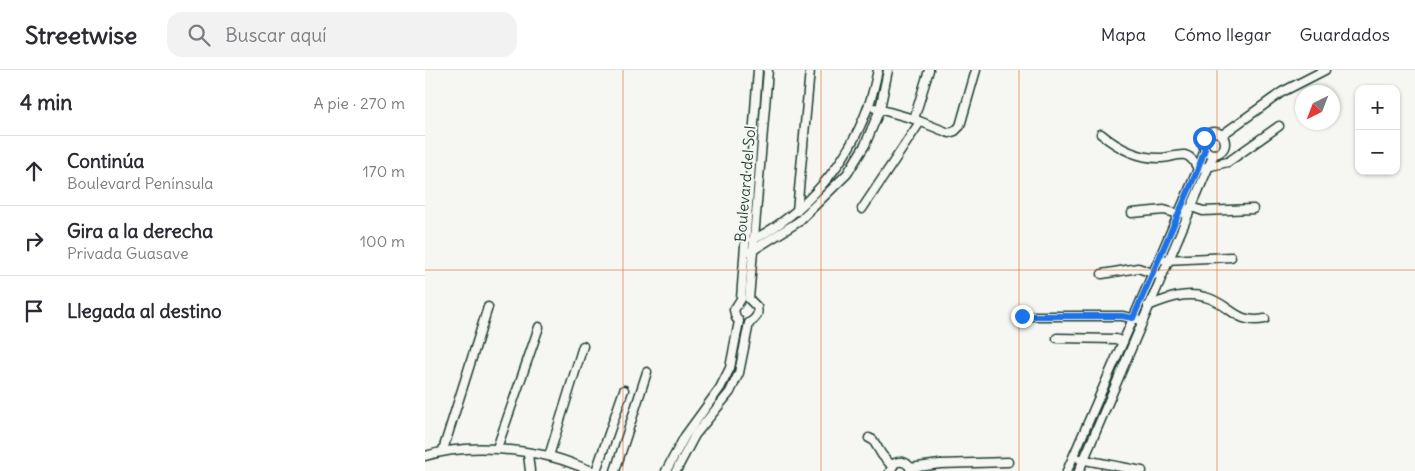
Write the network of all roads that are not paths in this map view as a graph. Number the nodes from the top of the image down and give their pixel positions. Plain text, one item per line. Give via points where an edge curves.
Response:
1 (758, 70) edge
2 (768, 70) edge
3 (810, 70) edge
4 (878, 70) edge
5 (887, 70) edge
6 (929, 70) edge
7 (976, 70) edge
8 (1325, 70) edge
9 (868, 107) junction
10 (880, 109) junction
11 (917, 120) junction
12 (1279, 126) dead end
13 (1101, 134) dead end
14 (1222, 135) junction
15 (1205, 149) junction
16 (1214, 154) junction
17 (1209, 167) junction
18 (1198, 169) junction
19 (1192, 207) junction
20 (862, 209) dead end
21 (1253, 210) dead end
22 (797, 211) junction
23 (1132, 214) dead end
24 (1179, 214) junction
25 (755, 240) junction
26 (745, 243) junction
27 (753, 251) junction
28 (743, 255) junction
29 (1231, 257) dead end
30 (1169, 259) junction
31 (1158, 262) junction
32 (1153, 273) junction
33 (1102, 274) dead end
34 (1162, 276) junction
35 (745, 299) junction
36 (1150, 305) junction
37 (488, 307) dead end
38 (1138, 309) junction
39 (1022, 316) dead end
40 (1133, 318) junction
41 (1265, 319) dead end
42 (1143, 320) junction
43 (539, 326) dead end
44 (1057, 338) dead end
45 (1123, 342) junction
46 (583, 346) dead end
47 (647, 372) dead end
48 (624, 390) dead end
49 (869, 438) dead end
50 (497, 448) junction
51 (443, 450) junction
52 (528, 454) junction
53 (425, 456) edge
54 (549, 456) junction
55 (1073, 458) junction
56 (1083, 460) junction
57 (1008, 462) dead end
58 (891, 468) edge
59 (911, 469) edge
60 (531, 471) edge
61 (592, 471) edge
62 (596, 471) edge
63 (615, 471) edge
64 (665, 471) edge
65 (676, 471) edge
66 (1067, 471) edge
67 (1079, 471) edge
68 (1142, 471) edge

1 - 26 street, Boulevard del Sol
2 - 25 street, Boulevard del Sol
3 - 22 street
4 - 9 street
5 - 10 street
6 - 11 street
7 - 11 street via 960,126 955,131 949,133
8 - 14 street via 1282,92
9 - 10 street
9 - 22 street via 839,164
10 - 11 street
10 - 27 street via 865,145 847,174 798,222
11 - 20 street
12 - 17 street via 1229,162
13 - 18 street via 1119,148 1141,156 1170,158 1183,155 1191,158
14 - 15 street via 1212,132 1206,135
14 - 16 street via 1225,145 1221,152
15 - 16 street
15 - 18 street
16 - 17 street
17 - 18 street
17 - 19 street
18 - 24 street
19 - 21 street via 1203,211
19 - 24 street
19 - 30 street
22 - 25 street
23 - 24 street via 1165,210
24 - 31 street
25 - 26 street
25 - 27 street, Boulevard del Sol
26 - 28 street, Boulevard del Sol
27 - 28 street
27 - 35 street, Boulevard del Sol
28 - 35 street, Boulevard del Sol
29 - 30 street
30 - 31 street
30 - 34 street
31 - 32 street
32 - 33 street via 1138,268
32 - 34 street
32 - 38 street
34 - 36 street
35 - 64 street via 734,310 739,321 730,368
35 - 65 street via 755,303 758,310 756,317 749,322 739,373 730,392 695,435
36 - 38 street
36 - 41 street via 1179,296 1205,296 1247,320
36 - 42 street
37 - 51 street
38 - 40 street
39 - 40 street
40 - 42 street
40 - 45 street
42 - 56 street
43 - 50 street
44 - 45 street via 1116,339
45 - 55 street
46 - 54 street
47 - 63 street
48 - 62 street
49 - 58 street
50 - 51 street
50 - 52 street
51 - 53 street
52 - 54 street
52 - 60 street
54 - 61 street
55 - 56 street
55 - 66 street
56 - 67 street
56 - 68 street
57 - 59 street via 940,464
58 - 59 street via 902,462

